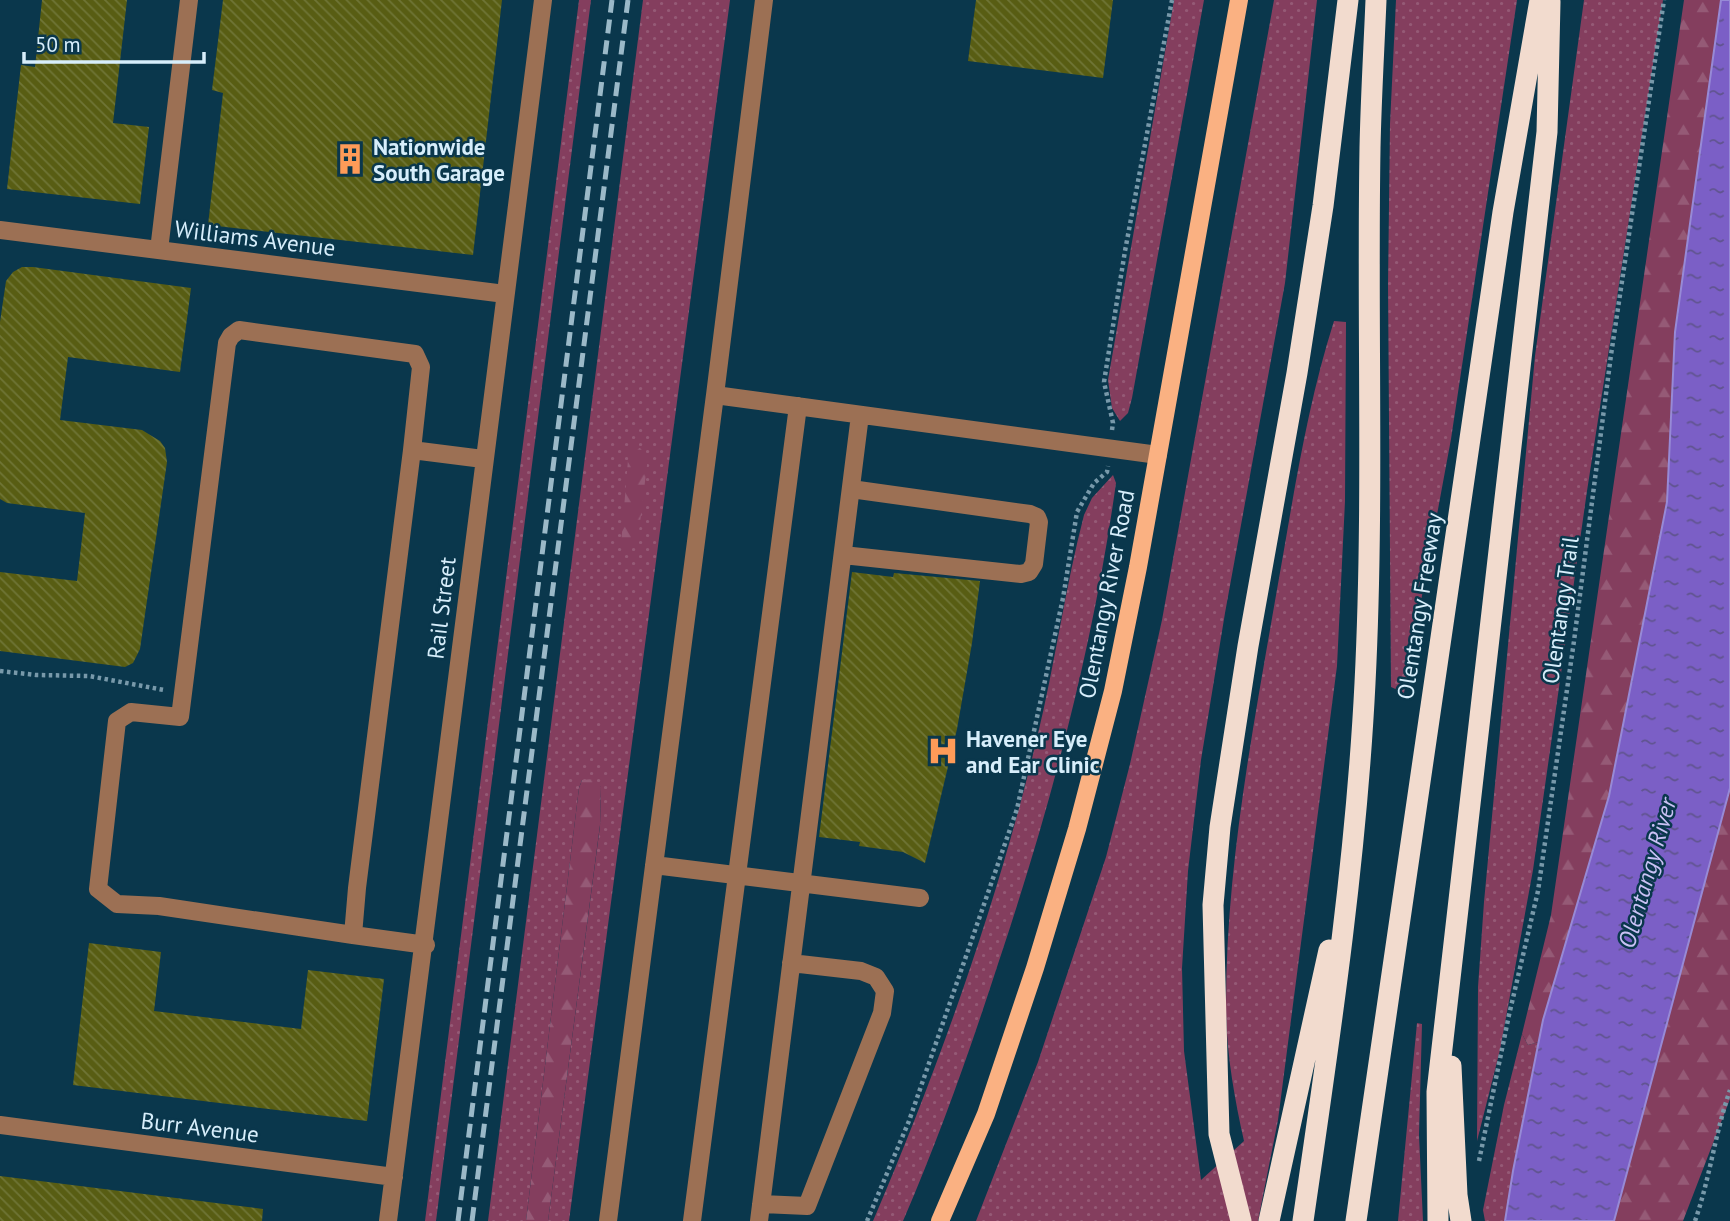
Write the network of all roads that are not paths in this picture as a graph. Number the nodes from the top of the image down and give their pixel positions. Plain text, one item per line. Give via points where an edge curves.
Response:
1 (189, 0) edge
2 (543, 0) edge
3 (764, 0) edge
4 (1239, 0) edge
5 (1348, 0) edge
6 (1376, 0) edge
7 (1540, 0) edge
8 (1550, 0) edge
9 (0, 230) edge
10 (159, 250) junction
11 (505, 294) junction
12 (715, 395) junction
13 (798, 406) junction
14 (860, 415) junction
15 (412, 450) junction
16 (1158, 455) junction
17 (483, 458) junction
18 (851, 489) junction
19 (843, 555) junction
20 (1355, 832) junction
21 (654, 865) junction
22 (737, 874) junction
23 (802, 882) junction
24 (920, 898) dead end
25 (353, 935) junction
26 (426, 946) junction
27 (791, 963) junction
28 (1447, 990) junction
29 (0, 1125) edge
30 (394, 1177) junction
31 (760, 1213) edge
32 (388, 1221) edge
33 (608, 1221) edge
34 (692, 1221) edge
35 (940, 1221) edge
36 (1241, 1221) edge
37 (1269, 1221) edge
38 (1303, 1221) edge
39 (1356, 1221) edge
40 (1438, 1221) edge
41 (1461, 1221) edge

1 - 10 street
2 - 11 street, Rail Street
3 - 12 street
4 - 16 main road, Olentangy River Road
5 - 36 highway via 1323,205 1248,646 1220,827 1213,905 1219,1135
6 - 20 highway, Olentangy Freeway via 1370,146 1369,542
7 - 39 highway, Olentangy Freeway via 1503,212
8 - 28 highway via 1547,132
9 - 10 street, Williams Avenue
10 - 11 street, Williams Avenue
11 - 17 street, Rail Street
12 - 13 street
12 - 21 street
13 - 14 street
13 - 22 street
14 - 16 street
14 - 18 street
15 - 17 street
15 - 25 street
15 - 25 street via 421,367 415,354 239,330 232,336 225,357 180,717 131,712 117,721 98,889 117,904
16 - 35 main road, Olentangy River Road via 1113,691 1077,829 986,1114
17 - 26 street, Rail Street
18 - 19 street
18 - 19 street via 1030,514 1039,522 1037,543 1034,564 1021,574
19 - 23 street
20 - 37 highway
20 - 38 highway, Olentangy Freeway
21 - 22 street
21 - 33 street
22 - 23 street
22 - 34 street
23 - 24 street
23 - 27 street
25 - 26 street
26 - 30 street, Rail Street
27 - 31 street
27 - 31 street via 861,971 876,977 885,991 882,1013 807,1206
28 - 40 highway via 1437,1092
28 - 41 highway
29 - 30 street, Burr Avenue
30 - 32 street, Rail Street

